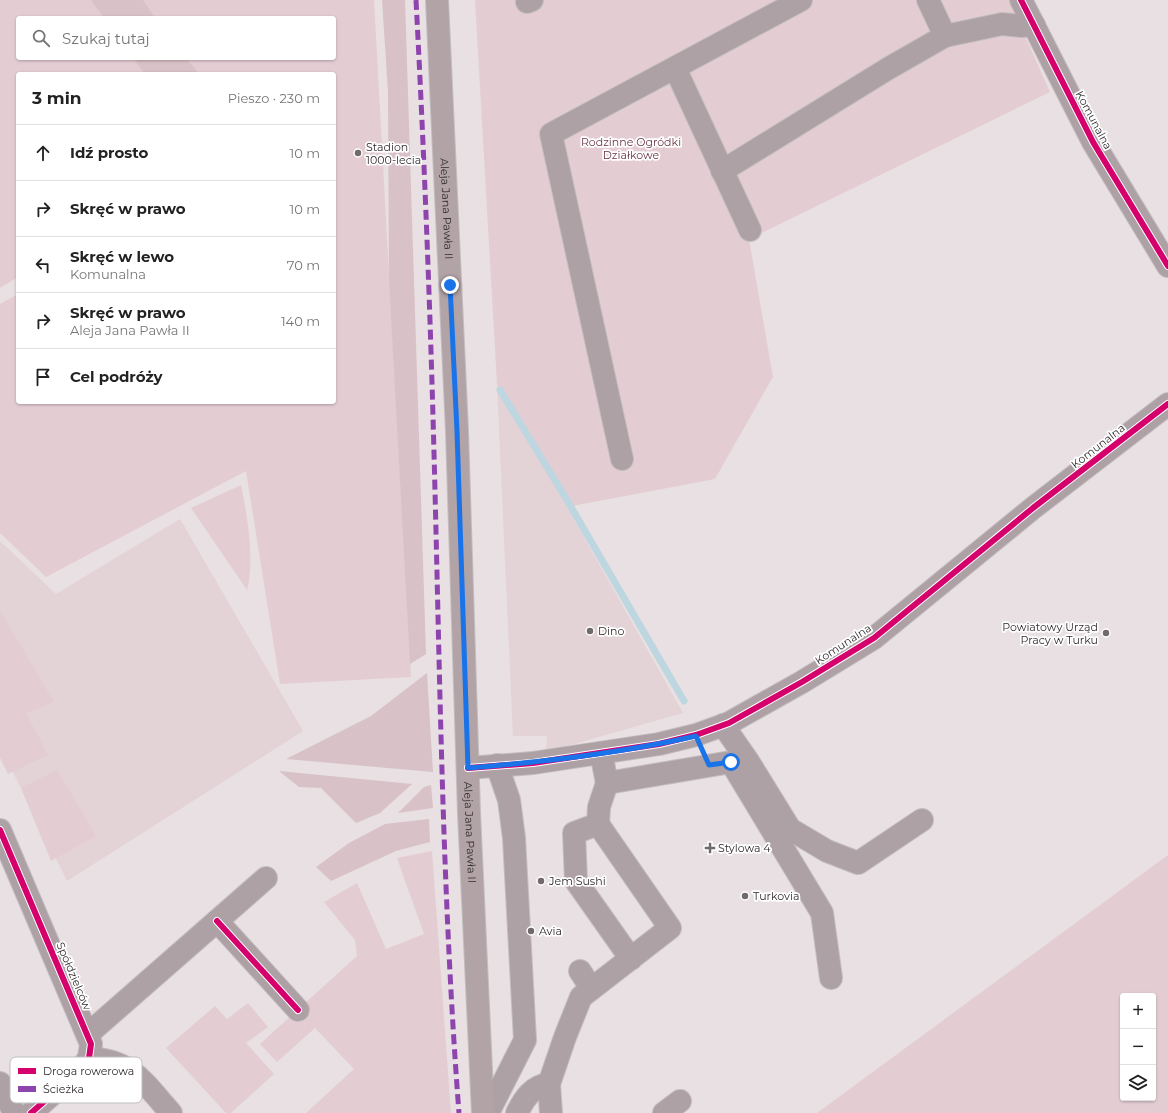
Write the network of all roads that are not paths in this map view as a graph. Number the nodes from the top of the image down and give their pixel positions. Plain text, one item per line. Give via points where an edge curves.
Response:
1 (436, 0) edge
2 (801, 0) edge
3 (928, 0) edge
4 (1021, 0) edge
5 (1034, 25) junction
6 (945, 36) junction
7 (675, 68) junction
8 (722, 171) junction
9 (750, 230) dead end
10 (1168, 266) edge
11 (1168, 404) edge
12 (622, 459) dead end
13 (723, 725) junction
14 (696, 736) junction
15 (601, 753) junction
16 (497, 765) junction
17 (709, 765) junction
18 (468, 768) junction
19 (607, 783) junction
20 (922, 820) dead end
21 (598, 824) junction
22 (0, 830) edge
23 (266, 878) dead end
24 (217, 921) junction
25 (631, 959) junction
26 (831, 978) dead end
27 (298, 1010) dead end
28 (88, 1034) junction
29 (88, 1057) edge
30 (142, 1081) edge
31 (0, 1083) edge
32 (549, 1084) junction
33 (42, 1103) edge
34 (14, 1113) edge
35 (31, 1113) edge
36 (171, 1113) edge
37 (484, 1113) edge
38 (488, 1113) edge
39 (517, 1113) edge
40 (551, 1113) edge

1 - 18 main road, Aleja Jana Pawła II via 457,431
2 - 7 street
3 - 6 street
4 - 5 street, Komunalna
5 - 6 street via 1002,24
5 - 10 street, Komunalna via 1093,142
6 - 8 street
7 - 8 street
7 - 12 street via 551,134
8 - 9 street
11 - 13 street, Komunalna via 1033,508 874,638 802,682
13 - 14 street, Komunalna
13 - 20 street via 790,829 827,851 858,863
14 - 15 street, Komunalna
14 - 17 street
15 - 16 street, Komunalna
15 - 19 street
16 - 18 street, Komunalna
16 - 38 street via 509,800 514,838 525,1040
17 - 19 street
17 - 26 street via 731,762 822,913
18 - 37 main road, Aleja Jana Pawła II
19 - 21 street via 599,807
21 - 25 street via 574,833 576,881
21 - 25 street via 670,928
22 - 28 street, Spółdzielców
23 - 24 street, Spółdzielców
24 - 27 street
24 - 28 street, Spółdzielców
25 - 32 street via 585,980
28 - 29 street, Spółdzielców via 91,1044
30 - 36 street
31 - 34 street
32 - 39 street via 540,1085 525,1098
32 - 40 street
33 - 35 street

